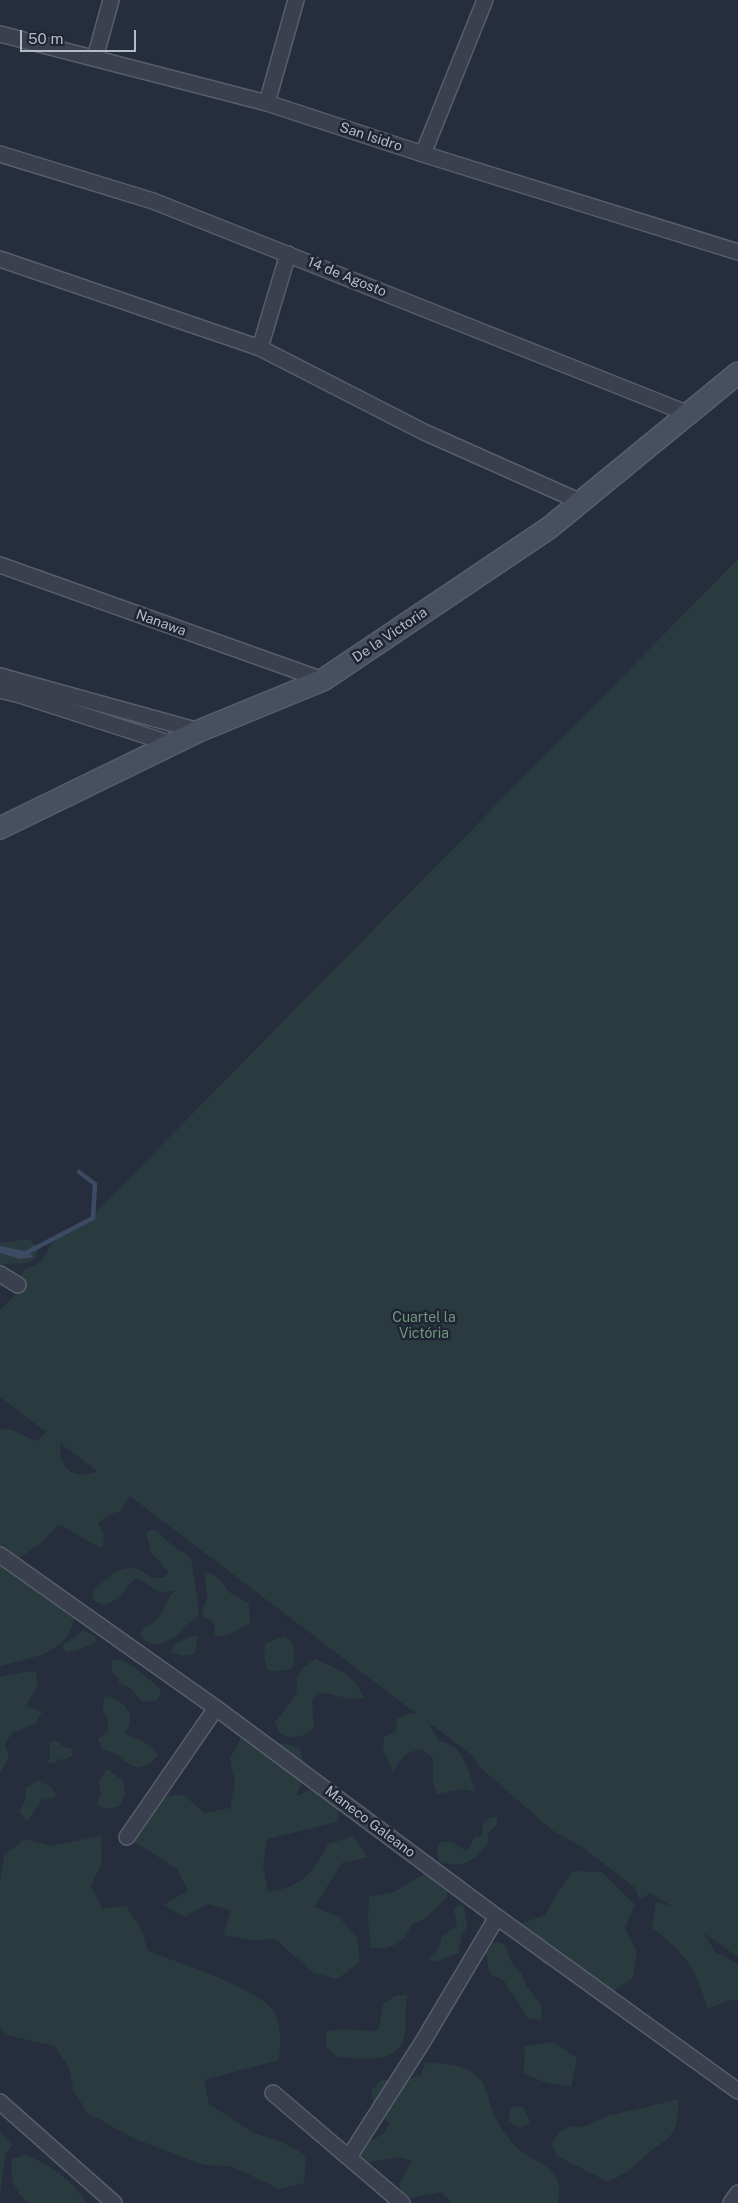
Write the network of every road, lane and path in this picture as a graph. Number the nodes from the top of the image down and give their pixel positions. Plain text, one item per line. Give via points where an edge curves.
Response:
1 (112, 0) edge
2 (296, 0) edge
3 (485, 0) edge
4 (0, 34) edge
5 (95, 58) junction
6 (267, 103) junction
7 (0, 154) edge
8 (424, 154) junction
9 (738, 252) edge
10 (288, 254) junction
11 (0, 259) edge
12 (260, 348) junction
13 (738, 373) edge
14 (688, 414) junction
15 (581, 502) junction
16 (0, 565) edge
17 (0, 676) edge
18 (323, 680) junction
19 (0, 690) edge
20 (199, 731) junction
21 (172, 744) junction
22 (0, 828) edge
23 (0, 1274) edge
24 (18, 1286) dead end
25 (0, 1555) edge
26 (216, 1708) junction
27 (127, 1837) dead end
28 (497, 1917) junction
29 (738, 2091) edge
30 (273, 2093) dead end
31 (0, 2102) edge
32 (349, 2157) junction
33 (738, 2193) edge
34 (114, 2203) edge
35 (402, 2203) edge
36 (731, 2203) edge

1 - 5 street
2 - 6 street
3 - 8 street
4 - 5 street, San Isidro
5 - 6 street, San Isidro
6 - 8 street, San Isidro
7 - 10 street, 14 de Agosto via 153,201
8 - 9 street, San Isidro
10 - 12 street
10 - 14 street, 14 de Agosto
11 - 12 street
12 - 15 street via 424,432
13 - 14 main road, De la Victoria
14 - 15 main road, De la Victoria
15 - 18 main road, De la Victoria via 549,528
16 - 18 street, Nanawa
17 - 20 street
18 - 20 main road, De la Victoria
19 - 21 street
20 - 21 main road, De la Victoria
21 - 22 main road, De la Victoria
23 - 24 street
25 - 26 street, Maneco Galeano
26 - 27 street
26 - 28 street, Maneco Galeano
28 - 29 street, Maneco Galeano
28 - 32 street via 422,2044
30 - 32 street
31 - 34 street
32 - 35 street
33 - 36 street

